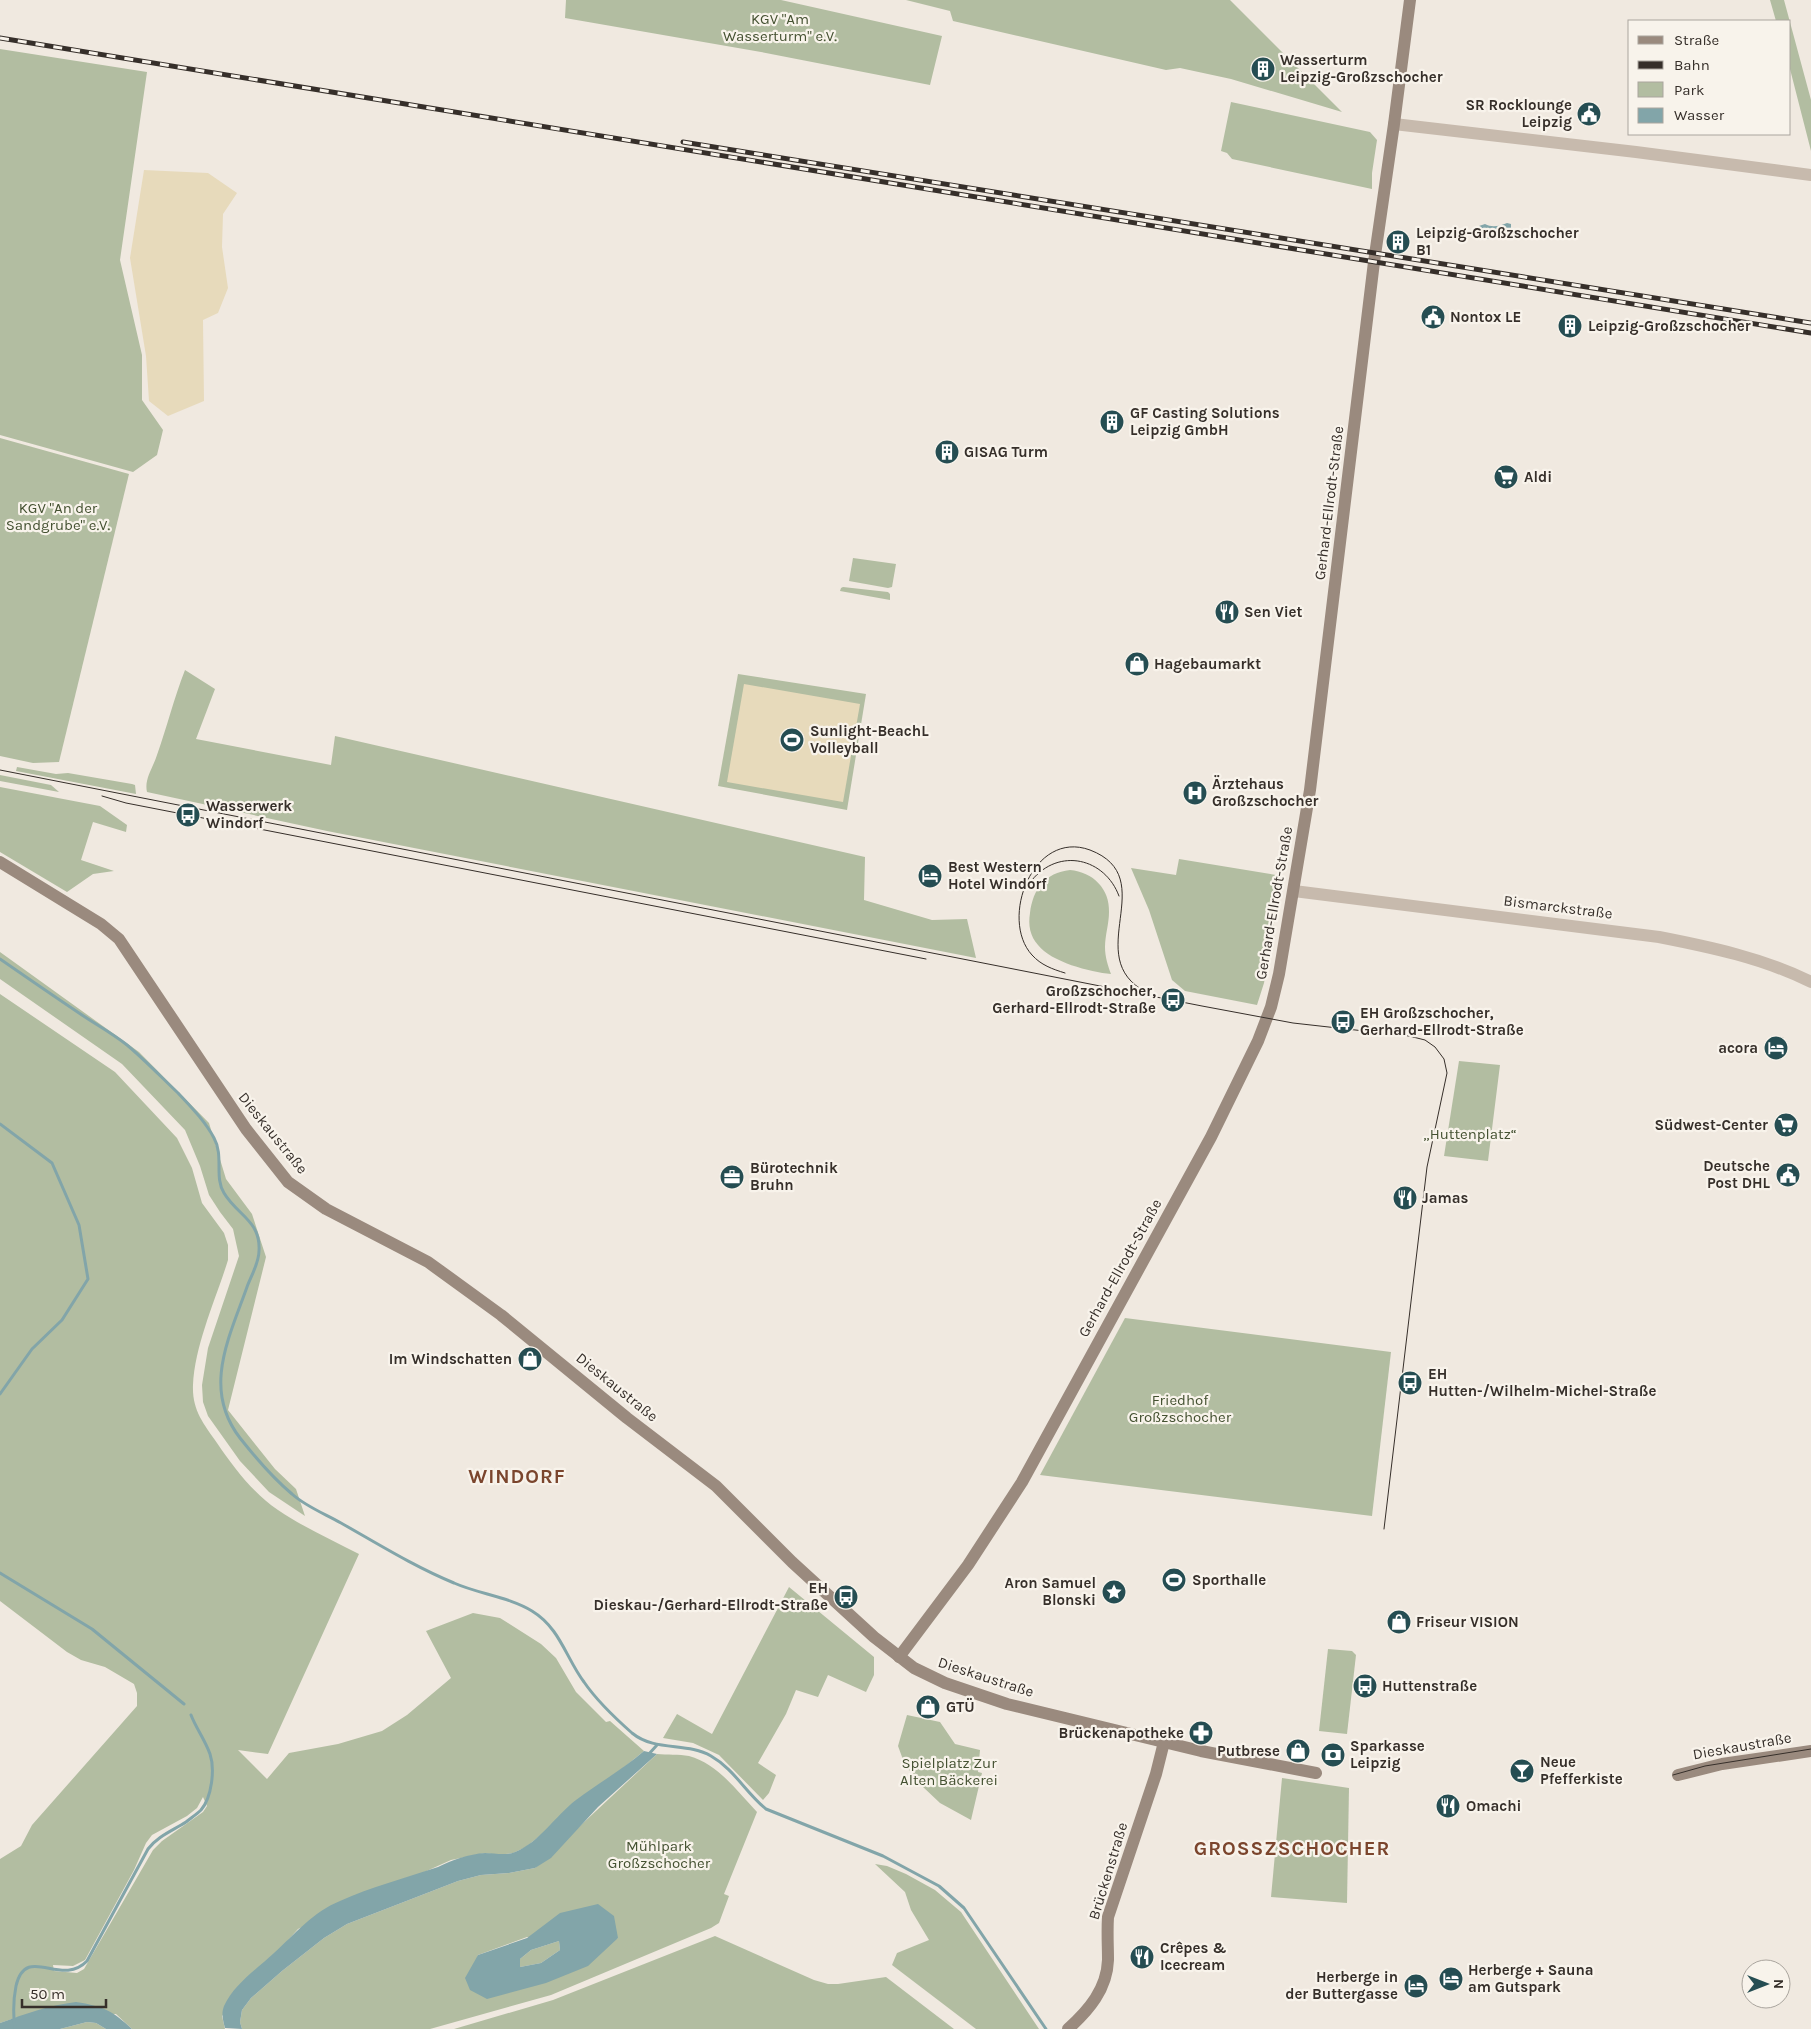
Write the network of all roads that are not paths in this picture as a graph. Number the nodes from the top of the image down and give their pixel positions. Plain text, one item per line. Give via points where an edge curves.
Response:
1 (1410, 0) edge
2 (1394, 124) junction
3 (1811, 175) edge
4 (0, 862) edge
5 (1294, 891) junction
6 (1811, 982) edge
7 (899, 1657) junction
8 (1164, 1742) junction
9 (1811, 1751) edge
10 (1316, 1773) dead end
11 (1678, 1775) dead end
12 (1068, 2029) edge

1 - 2 main road, Gerhard-Ellrodt-Straße
2 - 3 street
2 - 5 main road, Gerhard-Ellrodt-Straße via 1374,262 1311,782
4 - 7 main road, Dieskaustraße via 101,924 119,939 246,1129 288,1182 326,1209 428,1262 501,1315 716,1486 792,1562
5 - 6 street, Bismarckstraße via 1659,936 1764,962
5 - 7 main road, Gerhard-Ellrodt-Straße via 1273,999 1258,1041 1228,1105 1022,1482 968,1565
7 - 8 main road, Dieskaustraße via 931,1678 1007,1704
8 - 10 main road, Dieskaustraße
8 - 12 main road, Brückenstraße via 1108,1917 1108,1960 1102,1988
9 - 11 main road, Dieskaustraße via 1722,1764

